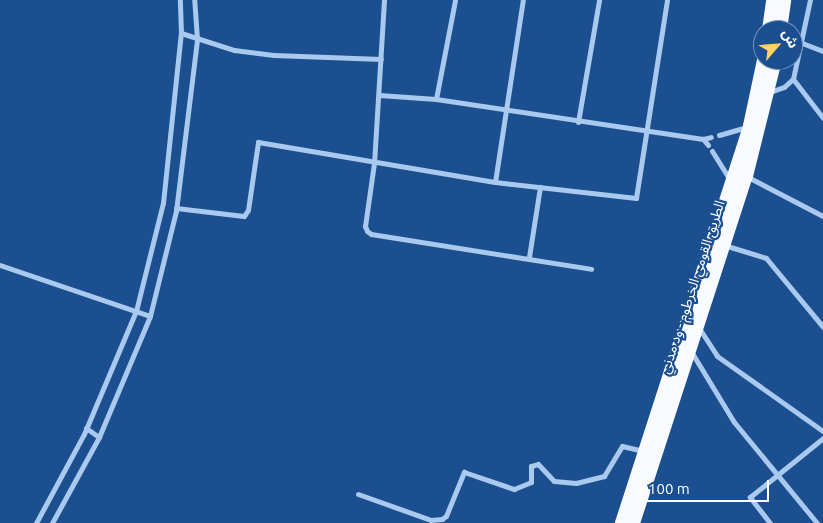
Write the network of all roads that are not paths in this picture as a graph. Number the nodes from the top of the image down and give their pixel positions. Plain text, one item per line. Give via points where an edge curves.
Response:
1 (180, 0) edge
2 (194, 0) edge
3 (384, 0) edge
4 (456, 0) edge
5 (523, 0) edge
6 (599, 0) edge
7 (667, 0) edge
8 (773, 0) edge
9 (784, 0) edge
10 (810, 0) edge
11 (770, 20) edge
12 (781, 20) edge
13 (182, 33) junction
14 (803, 38) edge
15 (197, 40) junction
16 (803, 43) edge
17 (823, 51) edge
18 (381, 59) junction
19 (762, 70) edge
20 (774, 70) edge
21 (795, 70) edge
22 (793, 79) junction
23 (769, 92) junction
24 (379, 94) junction
25 (436, 99) junction
26 (505, 109) junction
27 (823, 118) edge
28 (578, 122) junction
29 (750, 126) junction
30 (649, 131) junction
31 (719, 135) dead end
32 (711, 137) dead end
33 (703, 139) junction
34 (708, 146) dead end
35 (712, 151) dead end
36 (374, 163) junction
37 (746, 176) junction
38 (495, 182) junction
39 (732, 183) junction
40 (540, 187) junction
41 (176, 208) junction
42 (823, 216) edge
43 (723, 245) junction
44 (529, 257) junction
45 (0, 265) edge
46 (591, 269) dead end
47 (136, 311) junction
48 (150, 316) junction
49 (697, 325) junction
50 (823, 327) edge
51 (689, 349) junction
52 (86, 428) junction
53 (823, 431) edge
54 (99, 437) junction
55 (823, 438) edge
56 (644, 451) junction
57 (778, 475) junction
58 (358, 494) dead end
59 (429, 521) edge
60 (813, 522) edge
61 (36, 523) edge
62 (52, 523) edge
63 (622, 523) edge
64 (633, 523) edge
65 (770, 523) edge

1 - 13 street
2 - 15 street
3 - 18 street
4 - 25 street
5 - 26 street
6 - 28 street
7 - 30 street
8 - 11 highway
9 - 12 highway
10 - 14 street
13 - 15 street
13 - 47 street via 162,203
15 - 18 street via 234,50 274,55
15 - 41 street
16 - 17 street
18 - 24 street
19 - 29 highway, الطريق القومي الخرطوم - ود مدني
20 - 23 highway, الطريق القومي الخرطوم - ود مدني
21 - 22 street
22 - 23 street via 784,87
22 - 27 street
23 - 37 highway, الطريق القومي الخرطوم - ود مدني
24 - 25 street
24 - 36 street
25 - 26 street
26 - 28 street
26 - 38 street
28 - 30 street
29 - 31 street
29 - 39 highway, الطريق القومي الخرطوم - ود مدني
30 - 33 street
30 - 40 street via 636,198
32 - 33 street
33 - 34 street
35 - 39 street
36 - 38 street
36 - 41 street via 258,142 248,210 244,216
36 - 44 street via 365,226 371,234
37 - 42 street
37 - 43 highway, الطريق القومي الخرطوم - ود مدني
38 - 40 street
39 - 56 highway, الطريق القومي الخرطوم - ود مدني
40 - 44 street
41 - 48 street
43 - 49 highway, الطريق القومي الخرطوم - ود مدني
43 - 50 street via 766,258
44 - 46 street
45 - 47 street
47 - 48 street
47 - 52 street
48 - 54 street
49 - 51 highway, الطريق القومي الخرطوم - ود مدني
49 - 53 street via 717,356
51 - 57 street via 734,422
51 - 64 highway, الطريق القومي الخرطوم - ود مدني
52 - 54 street
52 - 61 street
54 - 62 street
55 - 57 street
56 - 59 street via 622,446 604,476 576,483 554,481 538,464 531,466 531,482 514,489 464,472 446,516
56 - 63 highway, الطريق القومي الخرطوم - ود مدني
57 - 60 street
57 - 65 street via 750,497
58 - 59 street

